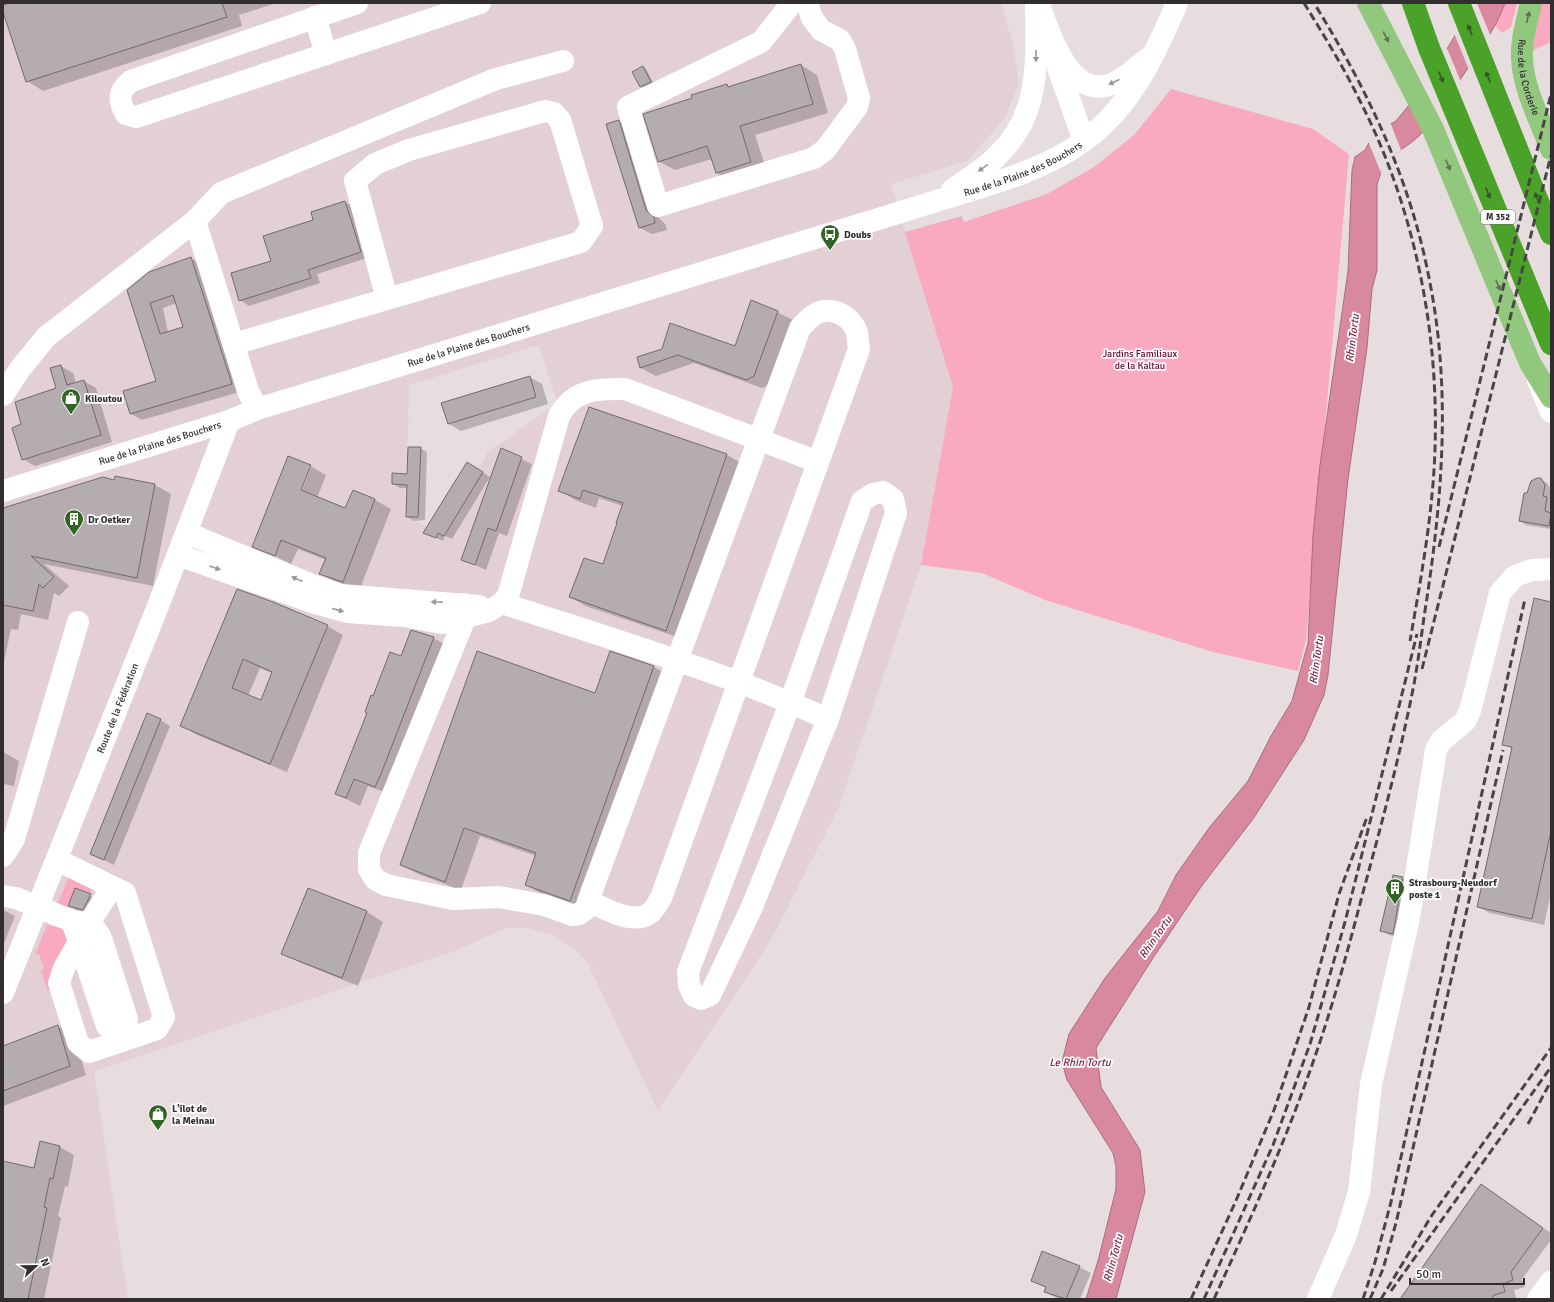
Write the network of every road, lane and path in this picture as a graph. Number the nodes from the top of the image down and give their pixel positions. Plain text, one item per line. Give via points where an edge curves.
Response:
1 (357, 3) edge
2 (480, 3) edge
3 (792, 3) edge
4 (808, 3) edge
5 (1037, 3) edge
6 (1177, 3) edge
7 (1368, 3) edge
8 (1414, 3) edge
9 (1531, 3) edge
10 (1459, 4) edge
11 (315, 17) junction
12 (1157, 51) junction
13 (326, 54) junction
14 (563, 62) dead end
15 (1084, 141) junction
16 (1551, 149) edge
17 (935, 201) junction
18 (195, 221) junction
19 (1551, 234) edge
20 (387, 299) junction
21 (234, 344) junction
22 (1551, 344) edge
23 (1530, 363) junction
24 (3, 395) edge
25 (1551, 397) edge
26 (257, 409) junction
27 (1551, 412) edge
28 (229, 420) junction
29 (758, 440) junction
30 (818, 462) junction
31 (3, 491) edge
32 (187, 533) junction
33 (178, 555) junction
34 (1551, 569) edge
35 (495, 607) junction
36 (465, 611) junction
37 (78, 622) dead end
38 (677, 660) junction
39 (739, 682) junction
40 (790, 703) junction
41 (828, 719) junction
42 (3, 856) edge
43 (56, 860) junction
44 (112, 887) junction
45 (3, 896) edge
46 (588, 901) junction
47 (38, 906) junction
48 (80, 928) junction
49 (112, 974) junction
50 (92, 981) junction
51 (3, 993) edge
52 (1551, 1282) edge
53 (1318, 1299) edge
54 (1538, 1299) edge

1 - 11 street
2 - 13 street
3 - 4 street via 761,42 628,107 658,206 814,158 825,150 857,107 859,98 845,49 840,40 821,30 812,18
12 -> 5 street via 1119,80 1105,86 1091,85 1076,77 1064,63
5 - 15 street, Rue de la Plaine des Bouchers
5 -> 17 street, Rue de la Plaine des Bouchers via 1034,82 1023,124 998,156
6 - 12 street
7 -> 23 main road via 1433,129
8 -> 22 highway, M 352 via 1429,48
16 -> 9 main road, Rue de la Corderie via 1524,72 1523,39
19 -> 10 highway
11 - 13 street
11 - 13 street via 131,80 120,95 122,106 126,114 136,117
12 - 15 street via 1118,112
14 - 18 street via 496,80 221,193
15 - 17 street, Rue de la Plaine des Bouchers via 1032,169
17 - 26 street, Rue de la Plaine des Bouchers
18 - 21 street
18 - 24 street via 46,338 20,369
20 - 20 street via 581,242 592,226 560,120 554,114 545,111 409,150 375,164 355,181
20 - 21 street
21 - 26 street via 248,391
23 - 25 main road
23 - 27 street
26 - 28 street, Rue de la Plaine des Bouchers
28 - 31 street, Rue de la Plaine des Bouchers
28 - 32 street, Route de la Fédération
29 - 30 street
29 - 30 street via 800,328 815,314 830,311 843,315 852,322 857,333 859,349
29 - 35 street via 625,389 601,389 570,401 559,416 508,596
29 - 38 street
30 - 39 street
32 - 33 street, Route de la Fédération
36 -> 32 street via 341,595
33 -> 36 street via 347,612 404,616 442,623
33 - 43 street, Route de la Fédération
34 - 53 street via 1532,570 1515,576 1500,593 1470,711 1459,728 1440,741 1436,750 1409,918 1372,1084 1359,1192 1346,1235
35 - 36 street via 477,605
35 - 38 street
36 - 46 street via 369,853 369,869 375,879 386,885 453,899 499,897 544,905 572,915 586,909
37 - 42 street via 14,839
38 - 39 street
38 - 46 street
39 - 40 street
39 - 46 street via 661,898 650,913 639,918 629,918
40 - 41 street
40 - 41 street via 862,501 873,494 883,492 893,499 896,513
40 - 41 street via 688,972 689,985 694,996 701,999 710,995 751,909
43 - 44 street
43 - 47 street, Route de la Fédération
44 - 48 street
44 - 48 street via 125,893 164,1017 157,1029 89,1052 78,1043 59,983
45 - 47 street
47 - 48 street
47 - 51 street, Route de la Fédération
48 - 49 street via 95,927
48 - 50 street
49 - 50 street
49 - 50 street via 127,1019 120,1022 107,1026
52 - 54 street

